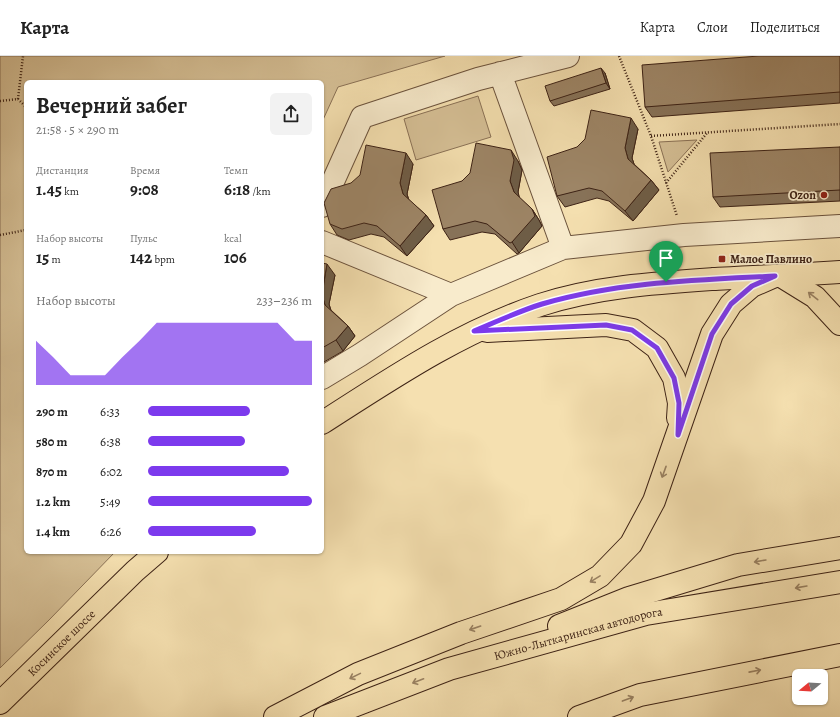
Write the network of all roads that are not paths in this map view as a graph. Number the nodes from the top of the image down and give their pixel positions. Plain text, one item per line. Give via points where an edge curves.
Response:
1 (568, 56) edge
2 (500, 73) junction
3 (324, 202) edge
4 (840, 226) edge
5 (324, 243) edge
6 (563, 248) junction
7 (840, 272) edge
8 (778, 276) junction
9 (451, 295) junction
10 (840, 324) edge
11 (474, 331) junction
12 (324, 377) edge
13 (324, 422) edge
14 (678, 435) junction
15 (840, 548) edge
16 (155, 554) edge
17 (840, 582) edge
18 (840, 655) edge
19 (449, 669) junction
20 (0, 703) edge
21 (275, 717) edge
22 (325, 717) edge
23 (579, 717) edge

1 - 2 street
2 - 3 street via 362,117
2 - 6 street
4 - 6 street via 684,235
5 - 9 street
6 - 9 street
7 - 8 main road
10 -> 8 main road via 815,296
8 - 11 main road via 666,282 617,288 541,305
8 - 14 main road via 752,286 731,304 712,334
9 - 12 street
11 - 13 main road via 400,373
11 - 14 main road via 606,325 632,330 657,348 674,378 679,403
14 -> 21 main road via 654,501 631,544 600,576 561,599 461,633 358,674
15 -> 19 main road via 738,565 629,598
16 - 20 main road, Косинское шоссе
17 -> 19 main road, Южно-Лыткаринская автодорога via 646,614
23 -> 18 main road via 640,694
19 -> 22 main road, Южно-Лыткаринская автодорога

